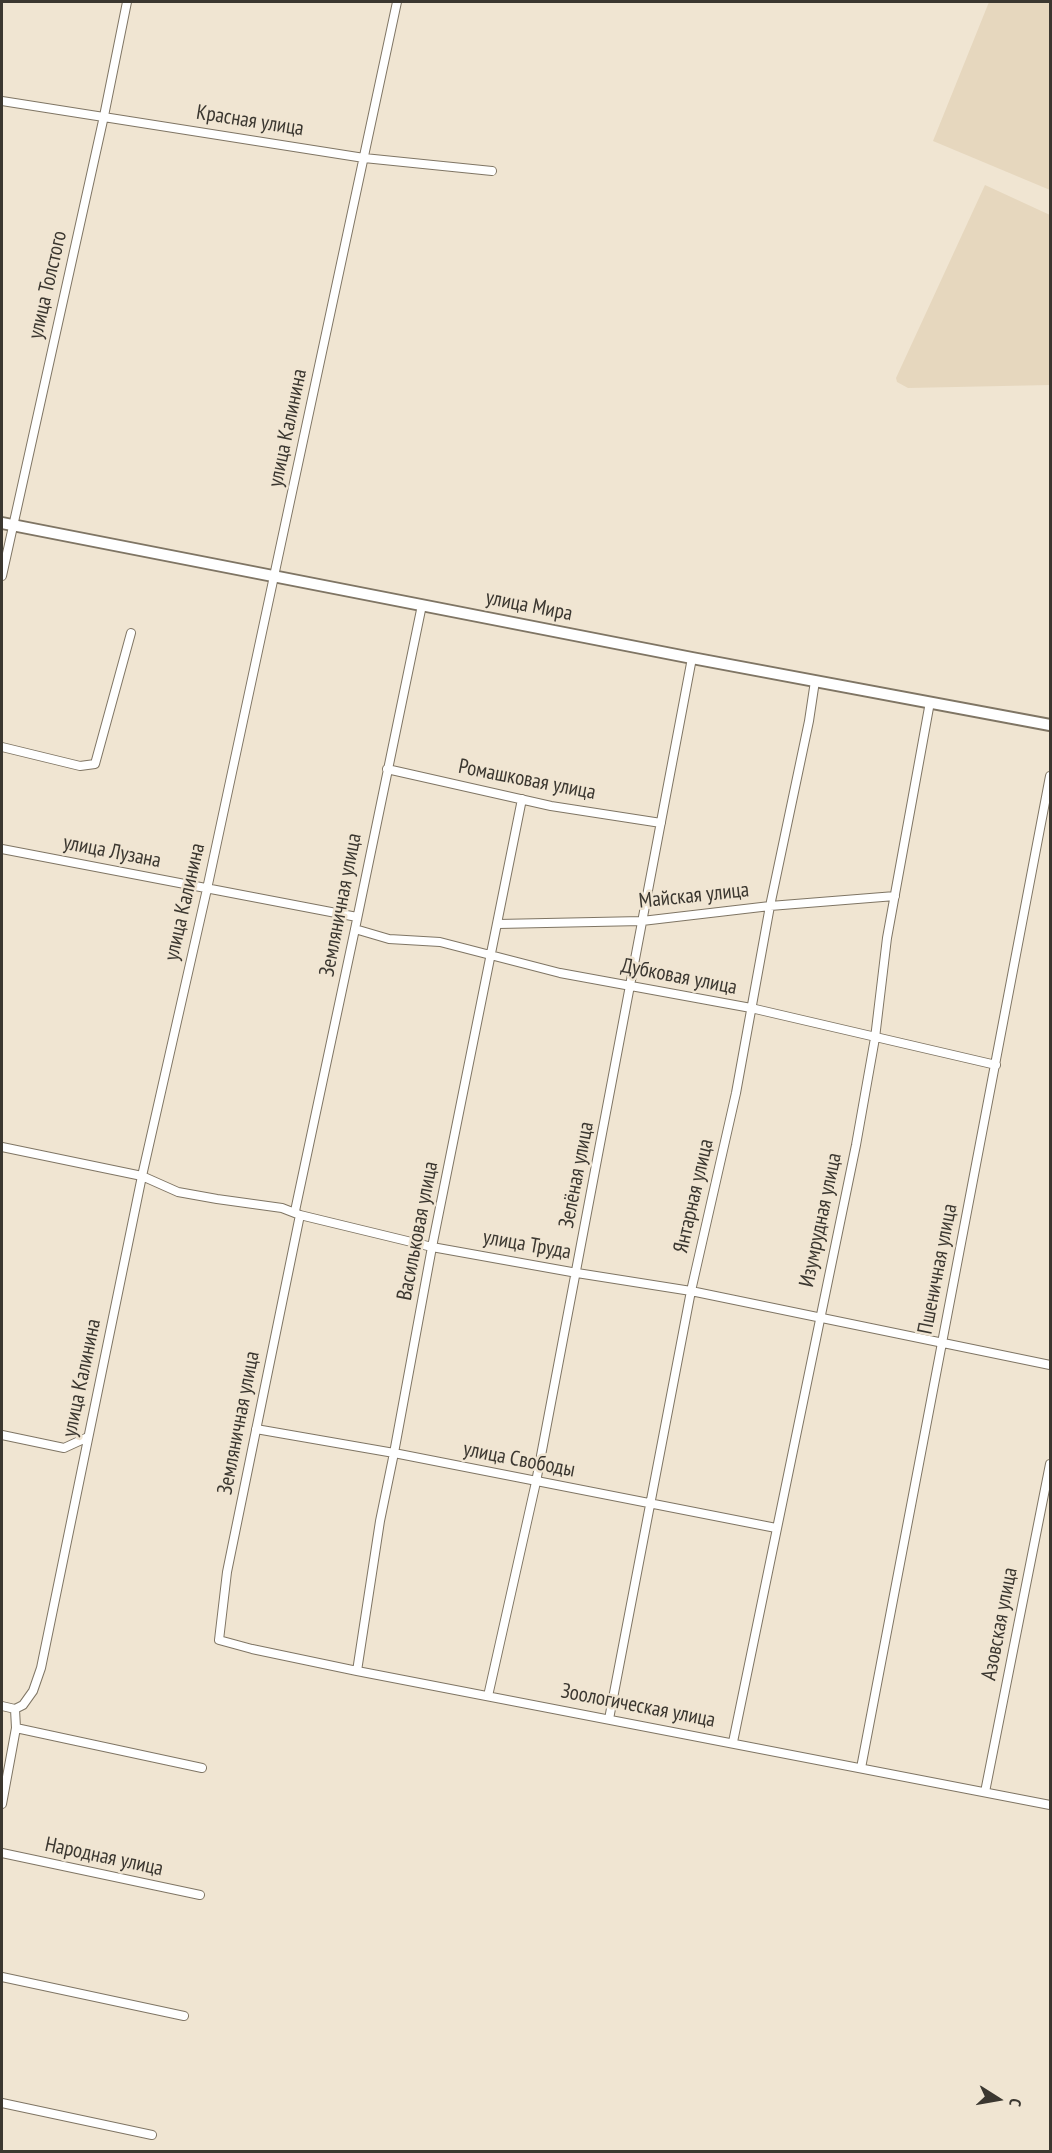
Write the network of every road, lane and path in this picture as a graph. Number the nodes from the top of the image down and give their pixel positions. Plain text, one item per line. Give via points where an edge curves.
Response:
1 (127, 2) edge
2 (397, 2) edge
3 (2, 101) edge
4 (104, 116) junction
5 (364, 158) junction
6 (492, 171) dead end
7 (7, 524) edge
8 (2, 576) edge
9 (274, 576) junction
10 (422, 605) junction
11 (131, 633) dead end
12 (692, 658) junction
13 (814, 681) junction
14 (930, 702) junction
15 (1050, 725) edge
16 (2, 747) edge
17 (387, 769) junction
18 (1050, 776) edge
19 (522, 799) junction
20 (661, 823) junction
21 (2, 849) edge
22 (207, 889) junction
23 (895, 896) junction
24 (770, 906) junction
25 (357, 916) junction
26 (642, 921) junction
27 (498, 924) junction
28 (356, 929) junction
29 (491, 955) junction
30 (630, 986) junction
31 (751, 1008) junction
32 (875, 1038) junction
33 (996, 1065) junction
34 (2, 1147) edge
35 (142, 1176) junction
36 (297, 1213) junction
37 (432, 1246) junction
38 (577, 1273) junction
39 (691, 1291) junction
40 (819, 1316) junction
41 (943, 1341) junction
42 (1050, 1365) edge
43 (256, 1429) junction
44 (2, 1435) edge
45 (88, 1437) junction
46 (394, 1454) junction
47 (1050, 1464) edge
48 (536, 1482) junction
49 (650, 1504) junction
50 (776, 1528) junction
51 (219, 1640) joint
52 (357, 1671) junction
53 (488, 1696) junction
54 (2, 1706) edge
55 (15, 1709) junction
56 (609, 1719) junction
57 (16, 1728) junction
58 (733, 1742) junction
59 (202, 1768) dead end
60 (861, 1768) junction
61 (985, 1792) junction
62 (2, 1804) edge
63 (1050, 1805) edge
64 (2, 1853) edge
65 (200, 1895) dead end
66 (2, 1977) edge
67 (184, 2016) dead end
68 (2, 2103) edge
69 (152, 2135) dead end

1 - 4 street, улица Толстого
2 - 5 street, улица Калинина
3 - 4 street, Красная улица
4 - 5 street, Красная улица
4 - 7 street, улица Толстого
5 - 6 street, Красная улица
5 - 9 street, улица Калинина
7 - 8 street, улица Толстого
7 - 9 main road, улица Мира
9 - 10 main road, улица Мира
9 - 22 street, улица Калинина
10 - 12 main road, улица Мира
10 - 17 street, Земляничная улица
11 - 16 street via 95,764 80,766
12 - 13 main road, улица Мира
12 - 20 street, Зелёная улица
13 - 14 main road, улица Мира
13 - 24 street, Янтарная улица
14 - 15 main road, улица Мира
14 - 23 street, Изумрудная улица
17 - 19 street, Ромашковая улица
17 - 25 street, Земляничная улица
18 - 33 street, Пшеничная улица
19 - 20 street, Ромашковая улица
19 - 27 street, Васильковая улица
20 - 26 street, Зелёная улица
21 - 22 street, улица Лузана
22 - 25 street, улица Лузана
22 - 35 street, улица Калинина
23 - 24 street, Майская улица
23 - 32 street, Изумрудная улица
24 - 26 street, Майская улица
24 - 31 street, Янтарная улица
25 - 28 street, Земляничная улица
26 - 27 street, Майская улица
26 - 30 street, Зелёная улица
27 - 29 street, Васильковая улица
28 - 29 street, Дубковая улица via 389,939 440,942
28 - 36 street, Земляничная улица
29 - 30 street, Дубковая улица
29 - 37 street, Васильковая улица
30 - 31 street, Дубковая улица
30 - 38 street, Зелёная улица
31 - 32 street, Дубковая улица
31 - 39 street, Янтарная улица
32 - 33 street, Дубковая улица
32 - 40 street, Изумрудная улица
33 - 41 street, Пшеничная улица
34 - 35 street, улица Труда
35 - 36 street, улица Труда via 178,1192
35 - 45 street, улица Калинина
36 - 37 street, улица Труда
36 - 43 street, Земляничная улица
37 - 38 street, улица Труда
37 - 46 street, Васильковая улица
38 - 39 street, улица Труда
38 - 48 street, Зелёная улица
39 - 40 street, улица Труда
39 - 49 street, Янтарная улица
40 - 41 street, улица Труда
40 - 50 street, Изумрудная улица
41 - 42 street, улица Труда
41 - 60 street, Пшеничная улица
43 - 46 street, улица Свободы
43 - 51 street, Земляничная улица via 227,1572
44 - 45 street via 64,1448
45 - 55 street, улица Калинина via 41,1668 33,1691
46 - 48 street, улица Свободы
46 - 52 street, Васильковая улица
47 - 61 street, Азовская улица
48 - 49 street, улица Свободы
48 - 53 street, Зелёная улица
49 - 50 street, улица Свободы
49 - 56 street, Янтарная улица
50 - 58 street, Изумрудная улица
51 - 52 street, Зоологическая улица
52 - 53 street, Зоологическая улица
53 - 56 street, Зоологическая улица
54 - 55 street
55 - 57 street
56 - 58 street, Зоологическая улица
57 - 59 street
57 - 62 street
58 - 60 street, Зоологическая улица
60 - 61 street, Зоологическая улица
61 - 63 street, Зоологическая улица
64 - 65 street, Народная улица
66 - 67 street
68 - 69 street

